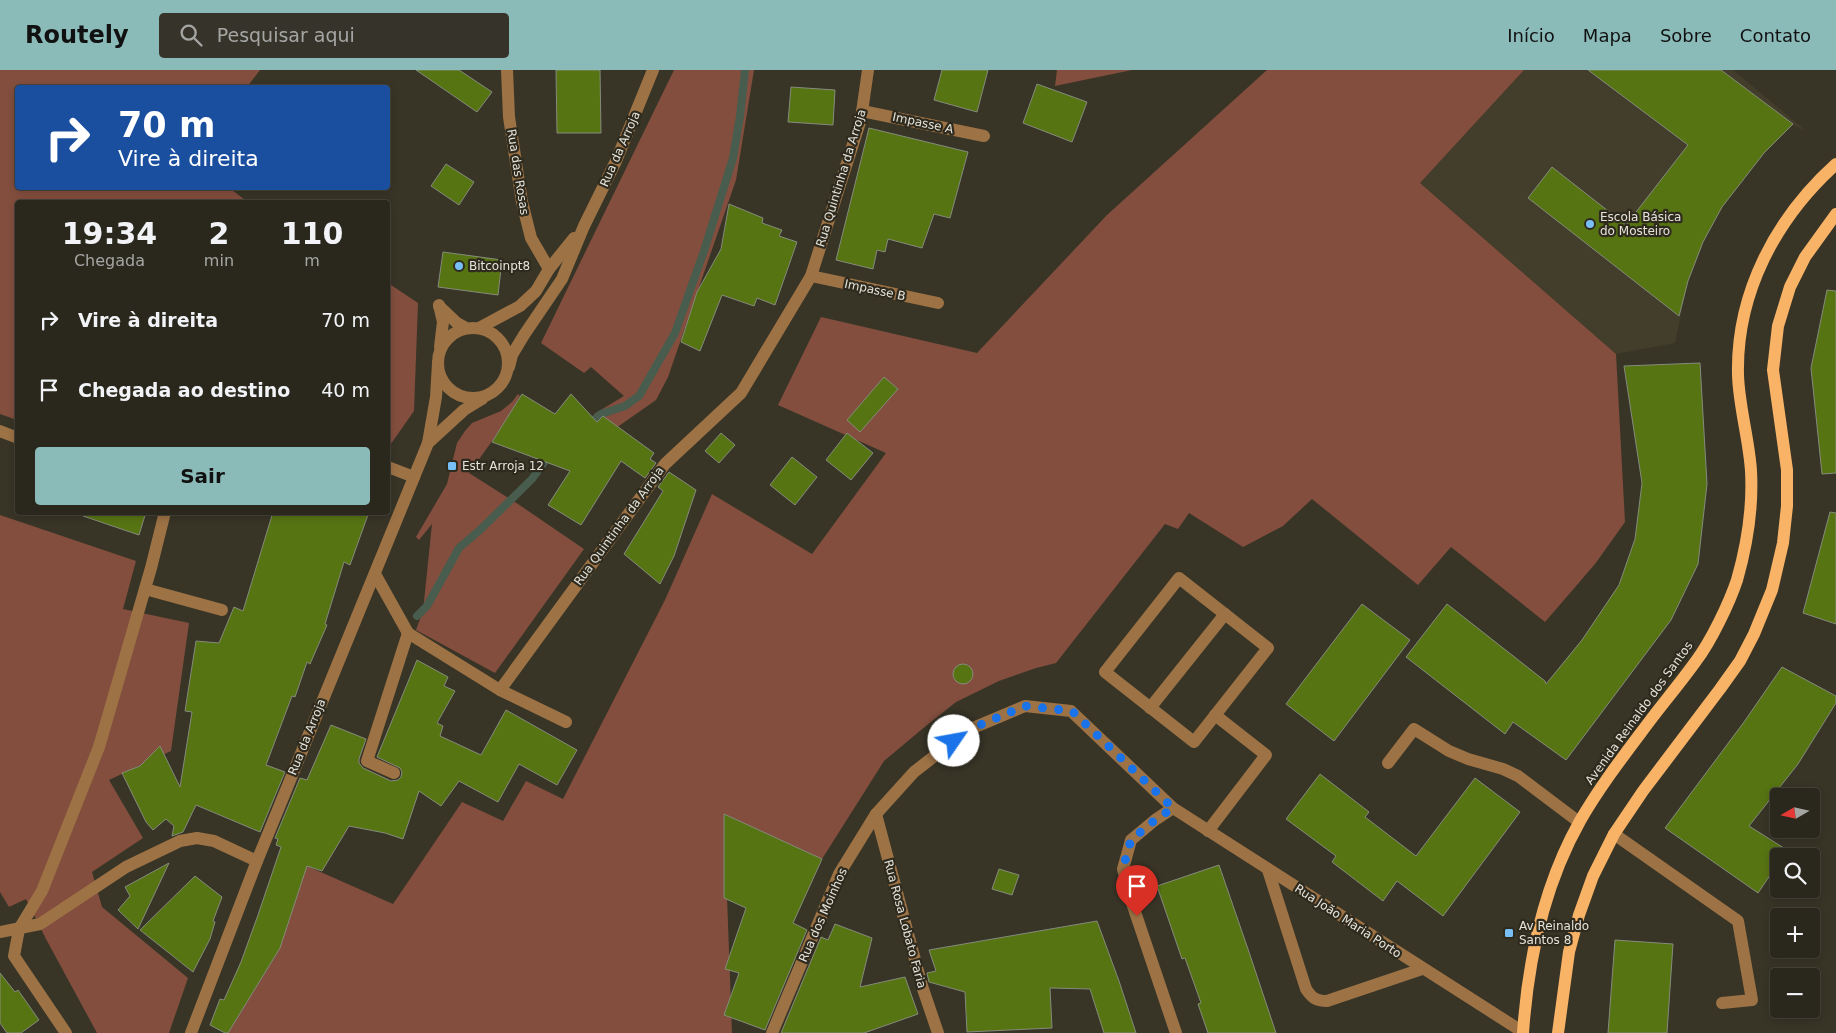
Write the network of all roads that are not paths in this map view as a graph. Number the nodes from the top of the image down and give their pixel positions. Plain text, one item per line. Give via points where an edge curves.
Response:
1 (507, 70) edge
2 (653, 70) edge
3 (868, 70) edge
4 (862, 111) junction
5 (984, 136) dead end
6 (1836, 164) edge
7 (1836, 214) edge
8 (584, 226) junction
9 (549, 269) junction
10 (812, 276) junction
11 (938, 304) dead end
12 (472, 328) junction
13 (439, 357) junction
14 (509, 367) junction
15 (485, 397) junction
16 (0, 431) edge
17 (15, 437) edge
18 (428, 443) junction
19 (390, 468) edge
20 (414, 477) junction
21 (163, 515) edge
22 (375, 574) junction
23 (145, 589) junction
24 (222, 610) dead end
25 (1225, 614) junction
26 (408, 633) junction
27 (500, 690) junction
28 (1150, 708) junction
29 (1215, 715) junction
30 (566, 722) dead end
31 (1388, 763) dead end
32 (394, 773) dead end
33 (1173, 808) junction
34 (876, 814) junction
35 (1579, 822) junction
36 (1208, 831) junction
37 (1614, 834) junction
38 (257, 861) junction
39 (1268, 870) junction
40 (19, 929) junction
41 (0, 932) edge
42 (1422, 969) junction
43 (1722, 1003) dead end
44 (66, 1033) edge
45 (191, 1033) edge
46 (772, 1033) edge
47 (938, 1033) edge
48 (1176, 1033) edge
49 (1523, 1033) edge
50 (1558, 1033) edge

1 - 9 street, Rua das Rosas via 509,117 522,202 531,238
2 - 8 street, Rua da Arroja via 616,161
3 - 4 street, Rua Quintinha da Arroja
4 - 5 street, Impasse A
4 - 10 street, Rua Quintinha da Arroja
6 - 35 main road, Avenida Reinaldo dos Santos via 1794,208 1767,250 1748,299 1738,375 1751,471 1751,504 1746,545 1730,600 1697,660 1601,787
7 - 37 main road via 1805,257 1790,287 1778,326 1774,370 1787,470 1787,506 1783,543 1772,590 1740,661
8 - 9 street, Rua da Arroja
8 - 14 street, Rua da Arroja via 562,279 524,335
9 - 12 street, Rua da Arroja via 536,290 520,306
10 - 11 street, Impasse B
10 - 27 street, Rua Quintinha da Arroja via 742,392 665,464
12 - 13 street via 455,332 446,340
12 - 13 street, Rua da Arroja via 457,323 439,305 442,322
12 - 14 street via 490,331 500,339 507,352
13 - 15 street via 439,375 445,386 464,398
13 - 18 street, Rua da Arroja
14 - 15 street via 502,385
15 - 18 street, Rua da Arroja via 464,410
16 - 17 street
18 - 20 street, Rua da Arroja
19 - 20 street
20 - 22 street, Rua da Arroja
21 - 23 street
22 - 26 street
22 - 38 street, Rua da Arroja
23 - 24 street
23 - 40 street via 99,747 42,890
25 - 28 street
25 - 28 street via 1179,578 1105,672
25 - 29 street via 1268,648
26 - 27 street
26 - 32 street via 367,761
27 - 30 street
28 - 29 street via 1194,742
29 - 36 street via 1266,754
31 - 35 street via 1414,729 1448,751 1518,776
33 - 34 street, Rua dos Moinhos via 1072,711 1025,706 968,730 914,772
33 - 36 street, Rua João Maria Porto
33 - 48 street via 1131,840 1123,868
34 - 46 street, Rua dos Moinhos via 839,874
34 - 47 street, Rua Rosa Lobato Faria via 922,986
35 - 49 main road, Avenida Reinaldo dos Santos via 1555,880 1535,942
36 - 39 street, Rua João Maria Porto
37 - 43 street via 1738,921 1752,1000
37 - 50 main road via 1593,876 1579,915 1569,952
38 - 40 street via 214,841 197,838 180,841 126,866 40,924
38 - 45 street, Rua da Arroja
39 - 42 street, Rua João Maria Porto
39 - 42 street via 1306,989 1312,998 1327,1001
40 - 41 street
40 - 44 street via 14,956
42 - 49 street, Rua João Maria Porto

